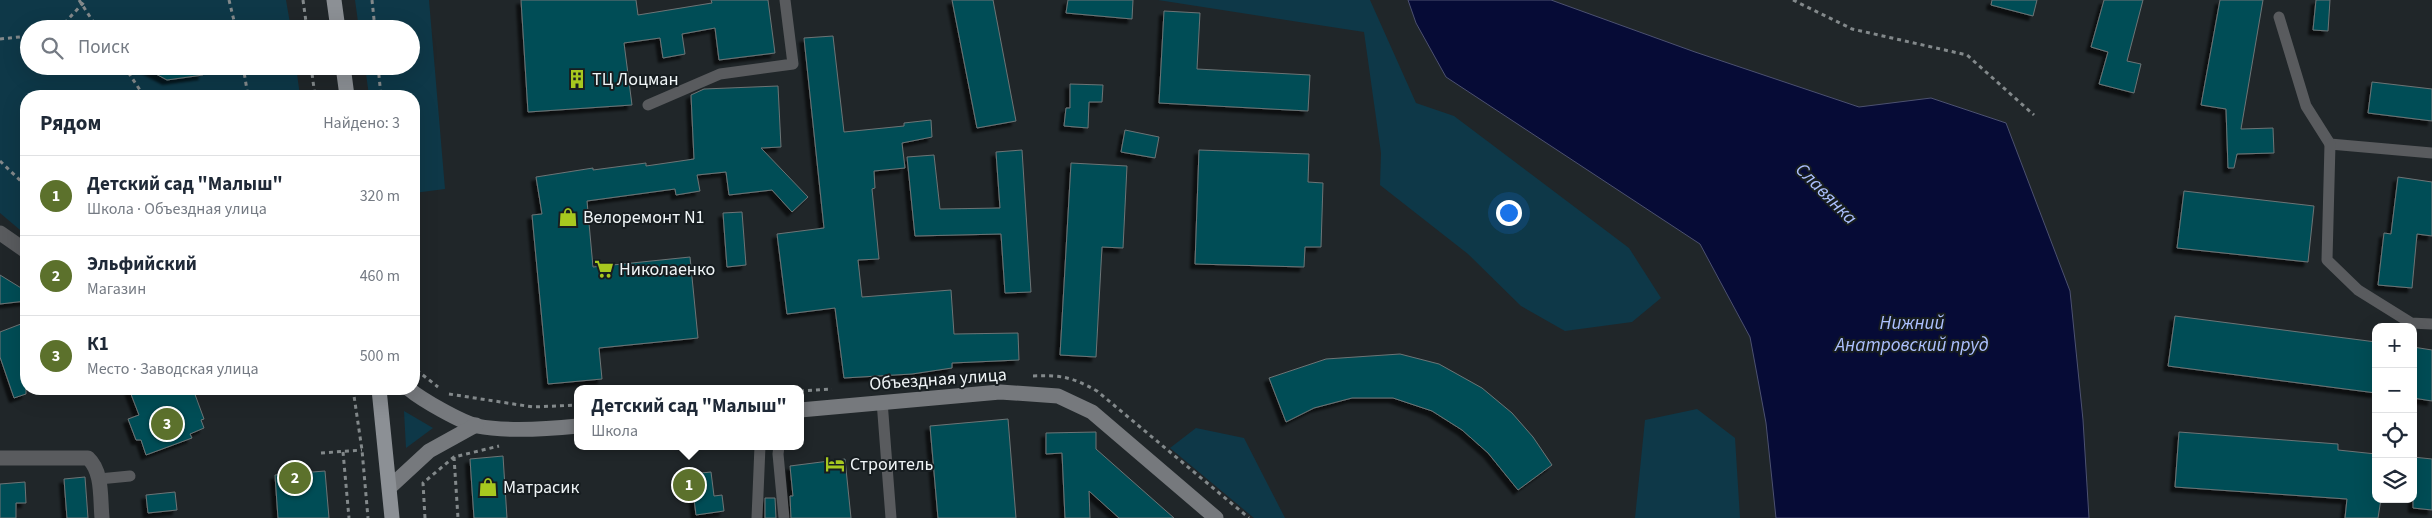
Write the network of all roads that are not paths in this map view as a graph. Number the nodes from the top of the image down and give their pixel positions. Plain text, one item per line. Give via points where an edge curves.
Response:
1 (334, 0) edge
2 (785, 0) edge
3 (2279, 17) dead end
4 (337, 20) edge
5 (344, 75) edge
6 (346, 90) edge
7 (648, 104) dead end
8 (2330, 144) junction
9 (2432, 153) edge
10 (0, 233) edge
11 (20, 248) edge
12 (2432, 324) edge
13 (380, 395) edge
14 (418, 395) edge
15 (882, 401) junction
16 (804, 410) edge
17 (476, 426) junction
18 (574, 426) edge
19 (760, 450) edge
20 (778, 450) edge
21 (0, 458) edge
22 (130, 476) dead end
23 (99, 479) junction
24 (390, 487) junction
25 (102, 518) edge
26 (392, 518) edge
27 (757, 518) edge
28 (784, 518) edge
29 (891, 518) edge
30 (1216, 518) edge

1 - 4 main road
2 - 7 lane via 793,64 720,74
3 - 8 lane via 2306,106
5 - 6 main road
8 - 9 lane
8 - 12 lane via 2327,260 2358,290 2411,323
10 - 11 street
13 - 24 main road
14 - 17 main road
15 - 16 main road, Объездная улица
15 - 29 lane
15 - 30 main road, Объездная улица via 1000,392 1058,396 1092,412
17 - 18 main road via 534,430
17 - 24 main road via 429,451
19 - 27 lane
20 - 28 lane
21 - 23 street via 88,458 94,464
22 - 23 lane
23 - 25 street
24 - 26 main road

